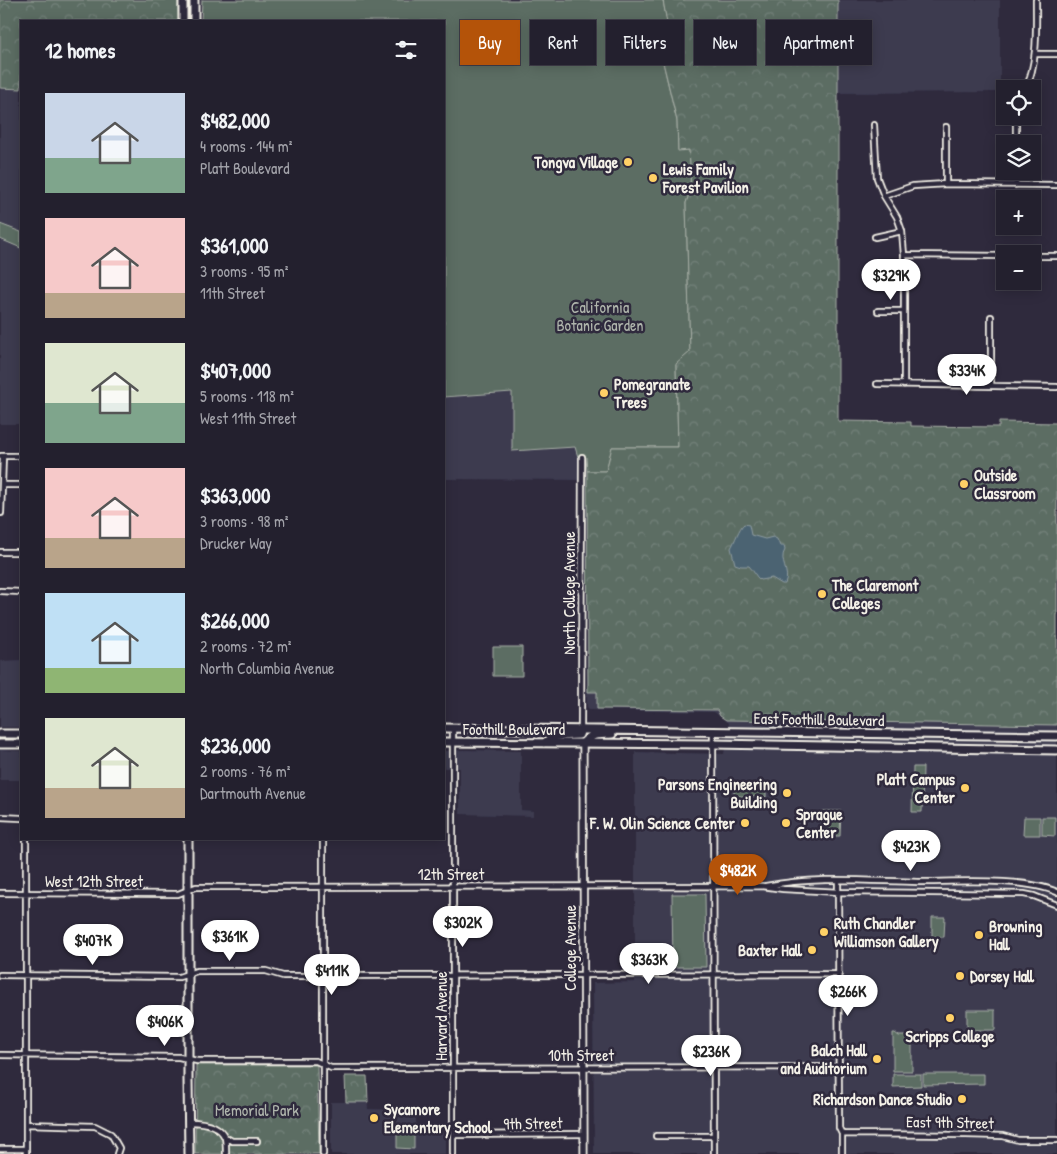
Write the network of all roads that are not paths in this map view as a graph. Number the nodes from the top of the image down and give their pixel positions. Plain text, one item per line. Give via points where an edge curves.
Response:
1 (183, 0) edge
2 (194, 0) edge
3 (1036, 0) edge
4 (183, 20) edge
5 (194, 20) edge
6 (1035, 54) junction
7 (1057, 54) edge
8 (1030, 80) edge
9 (874, 124) dead end
10 (946, 127) dead end
11 (1016, 180) edge
12 (946, 184) junction
13 (1016, 185) junction
14 (1057, 185) edge
15 (884, 196) junction
16 (902, 231) junction
17 (875, 237) dead end
18 (904, 256) junction
19 (996, 256) edge
20 (1041, 256) edge
21 (1057, 256) edge
22 (878, 311) dead end
23 (904, 311) junction
24 (992, 317) dead end
25 (877, 384) dead end
26 (904, 385) junction
27 (991, 386) junction
28 (1057, 387) edge
29 (1, 456) edge
30 (20, 456) edge
31 (582, 457) dead end
32 (2, 485) junction
33 (20, 485) edge
34 (1, 513) edge
35 (0, 552) edge
36 (20, 552) edge
37 (0, 591) edge
38 (20, 592) edge
39 (445, 728) edge
40 (452, 728) junction
41 (581, 729) junction
42 (625, 730) junction
43 (713, 732) junction
44 (0, 734) edge
45 (20, 734) edge
46 (1057, 736) edge
47 (445, 742) edge
48 (453, 742) junction
49 (544, 743) junction
50 (584, 743) junction
51 (0, 744) edge
52 (20, 744) edge
53 (714, 744) junction
54 (1057, 750) edge
55 (0, 817) edge
56 (20, 818) edge
57 (26, 840) edge
58 (188, 840) edge
59 (323, 840) edge
60 (838, 880) junction
61 (453, 886) junction
62 (713, 886) junction
63 (762, 886) junction
64 (323, 887) junction
65 (583, 887) junction
66 (188, 891) junction
67 (838, 892) junction
68 (1057, 892) edge
69 (0, 893) edge
70 (25, 894) junction
71 (1057, 905) edge
72 (188, 974) junction
73 (714, 974) junction
74 (839, 974) junction
75 (0, 975) edge
76 (583, 975) junction
77 (26, 976) junction
78 (323, 976) junction
79 (453, 976) junction
80 (0, 1055) edge
81 (26, 1055) junction
82 (188, 1059) junction
83 (323, 1065) junction
84 (453, 1067) junction
85 (583, 1067) junction
86 (714, 1067) junction
87 (839, 1067) junction
88 (189, 1122) junction
89 (26, 1124) junction
90 (584, 1134) junction
91 (842, 1134) junction
92 (454, 1135) junction
93 (656, 1136) dead end
94 (714, 1136) junction
95 (225, 1137) junction
96 (1057, 1140) edge
97 (257, 1142) dead end
98 (0, 1149) edge
99 (26, 1152) edge
100 (117, 1154) edge
101 (189, 1154) edge
102 (226, 1154) edge
103 (323, 1154) edge
104 (453, 1154) edge
105 (584, 1154) edge
106 (714, 1154) edge
107 (842, 1154) edge

1 - 4 main road
2 - 5 main road
3 - 6 street
6 - 7 street
6 - 8 street
9 - 15 street via 875,166
10 - 12 street
11 - 13 street
12 - 13 street
12 - 15 street via 913,186
13 - 14 street
15 - 16 street
16 - 17 street
16 - 18 street
18 - 19 street
18 - 23 street
20 - 21 street
22 - 23 street
23 - 26 street
24 - 27 street
25 - 26 street
26 - 27 street
27 - 28 street
29 - 30 street
29 - 32 street
31 - 41 street, North College Avenue
32 - 33 street
32 - 34 street
35 - 36 street
37 - 38 street
39 - 40 main road, Foothill Boulevard
40 - 41 main road, Foothill Boulevard
40 - 48 street, Harvard Avenue
41 - 42 main road, East Foothill Boulevard
41 - 49 main road via 579,735 553,736
42 - 43 main road, East Foothill Boulevard
42 - 50 main road via 591,735
43 - 46 main road, East Foothill Boulevard
43 - 53 street
44 - 45 main road
47 - 48 main road, Foothill Boulevard
48 - 49 main road, Foothill Boulevard
48 - 61 street, Harvard Avenue
49 - 50 main road, Foothill Boulevard
50 - 53 main road, East Foothill Boulevard
50 - 65 street, College Avenue
51 - 52 main road
53 - 54 main road, East Foothill Boulevard
53 - 62 street
55 - 56 street
57 - 70 street
58 - 66 main road
59 - 64 street
60 - 63 street
60 - 67 street
60 - 68 street via 1023,884
61 - 64 street, 12th Street
61 - 65 street, 12th Street
61 - 79 street, Harvard Avenue
62 - 63 street, 12th Street
62 - 65 street, 12th Street
62 - 73 street
63 - 67 street
64 - 66 street, 12th Street via 196,887
64 - 78 street
65 - 76 street, College Avenue
66 - 70 street, West 12th Street via 178,894
66 - 72 main road
67 - 71 street via 1024,894
67 - 74 street
69 - 70 street, West 12th Street
70 - 77 street
72 - 77 street via 179,977
72 - 78 street via 197,971 266,972 283,976
72 - 82 main road
73 - 74 street
73 - 76 street
73 - 86 street
74 - 87 street
75 - 77 street
76 - 79 street
76 - 85 street, College Avenue
77 - 81 street
78 - 79 street
78 - 83 street
79 - 84 street, Harvard Avenue
80 - 81 street, 10th Street
81 - 82 street, 10th Street
81 - 89 street
82 - 83 street, 10th Street via 316,1061
82 - 88 main road
83 - 84 street, 10th Street via 331,1068
83 - 103 street
84 - 85 street, 10th Street
84 - 92 street, Harvard Avenue
85 - 86 street, 10th Street
85 - 90 street, College Avenue
86 - 87 street, 10th Street
86 - 94 street
87 - 91 street via 839,1128
88 - 95 street via 211,1126
88 - 101 main road
89 - 99 street
89 - 100 street via 95,1126 111,1134 119,1148
90 - 92 street, 9th Street
90 - 105 street, College Avenue
91 - 96 street, East 9th Street
91 - 107 street
92 - 104 street, Harvard Avenue
93 - 94 street
94 - 106 street
95 - 97 street via 232,1142
95 - 102 street
98 - 99 street

